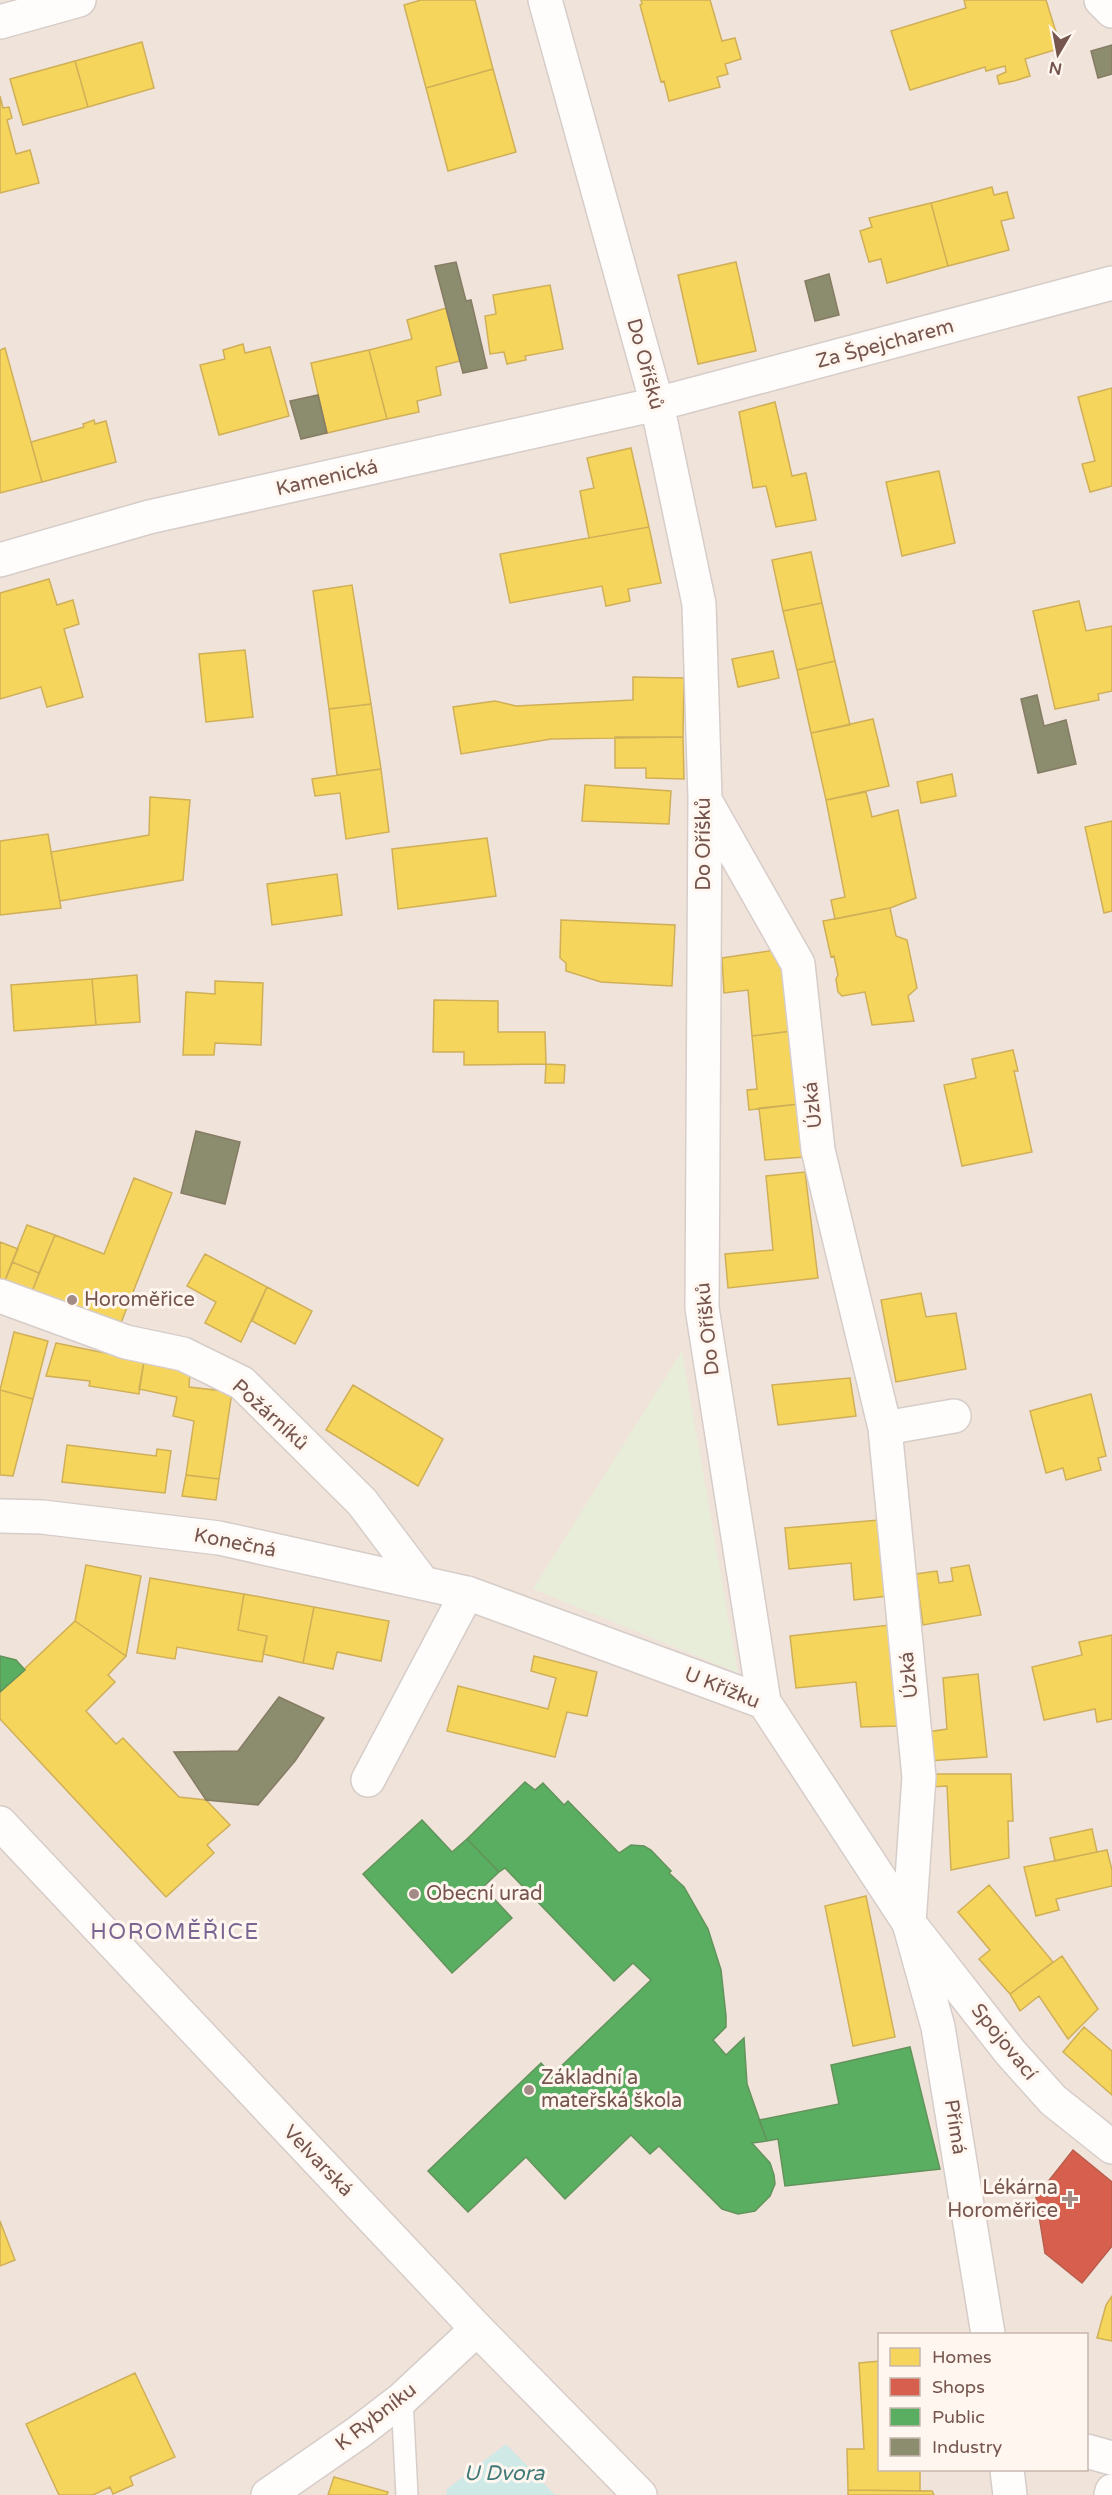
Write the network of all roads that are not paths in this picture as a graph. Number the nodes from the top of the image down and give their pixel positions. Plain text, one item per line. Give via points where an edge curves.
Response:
1 (79, 0) edge
2 (545, 0) edge
3 (1101, 0) edge
4 (1112, 11) edge
5 (0, 22) edge
6 (1112, 283) edge
7 (657, 404) junction
8 (0, 560) edge
9 (705, 799) junction
10 (0, 1296) edge
11 (954, 1416) dead end
12 (885, 1428) junction
13 (0, 1516) edge
14 (423, 1583) junction
15 (468, 1593) junction
16 (764, 1702) junction
17 (368, 1780) dead end
18 (0, 1823) edge
19 (909, 1923) junction
20 (1112, 2147) edge
21 (477, 2330) junction
22 (988, 2333) edge
23 (402, 2399) junction
24 (1088, 2452) edge
25 (1112, 2458) edge
26 (1007, 2471) edge
27 (268, 2495) edge
28 (407, 2495) edge
29 (640, 2495) edge
30 (1010, 2495) edge

1 - 5 street
2 - 7 street, Do Oříšků
3 - 4 street
6 - 7 street, Za Špejcharem
7 - 8 street, Kamenická via 149,518
7 - 9 street, Do Oříšků via 699,604
9 - 12 street, Úzká via 798,964 818,1150
9 - 16 street, Do Oříšků via 702,1308
10 - 14 street, Požárníků via 126,1342 183,1354 242,1383 363,1502
11 - 12 street
12 - 19 street, Úzká via 919,1777
13 - 14 street, Konečná via 42,1517 219,1538
14 - 15 street, Konečná
15 - 16 street, U Křížku
15 - 17 street
16 - 19 street, U Křížku
18 - 21 street, Velvarská
19 - 20 street, Spojovací via 1010,2052 1053,2100
19 - 22 street, Přímá via 938,2027
21 - 23 street, K Rybníku
21 - 29 street, Velvarská
23 - 27 street, K Rybníku
23 - 28 lane
24 - 25 street
26 - 30 street

